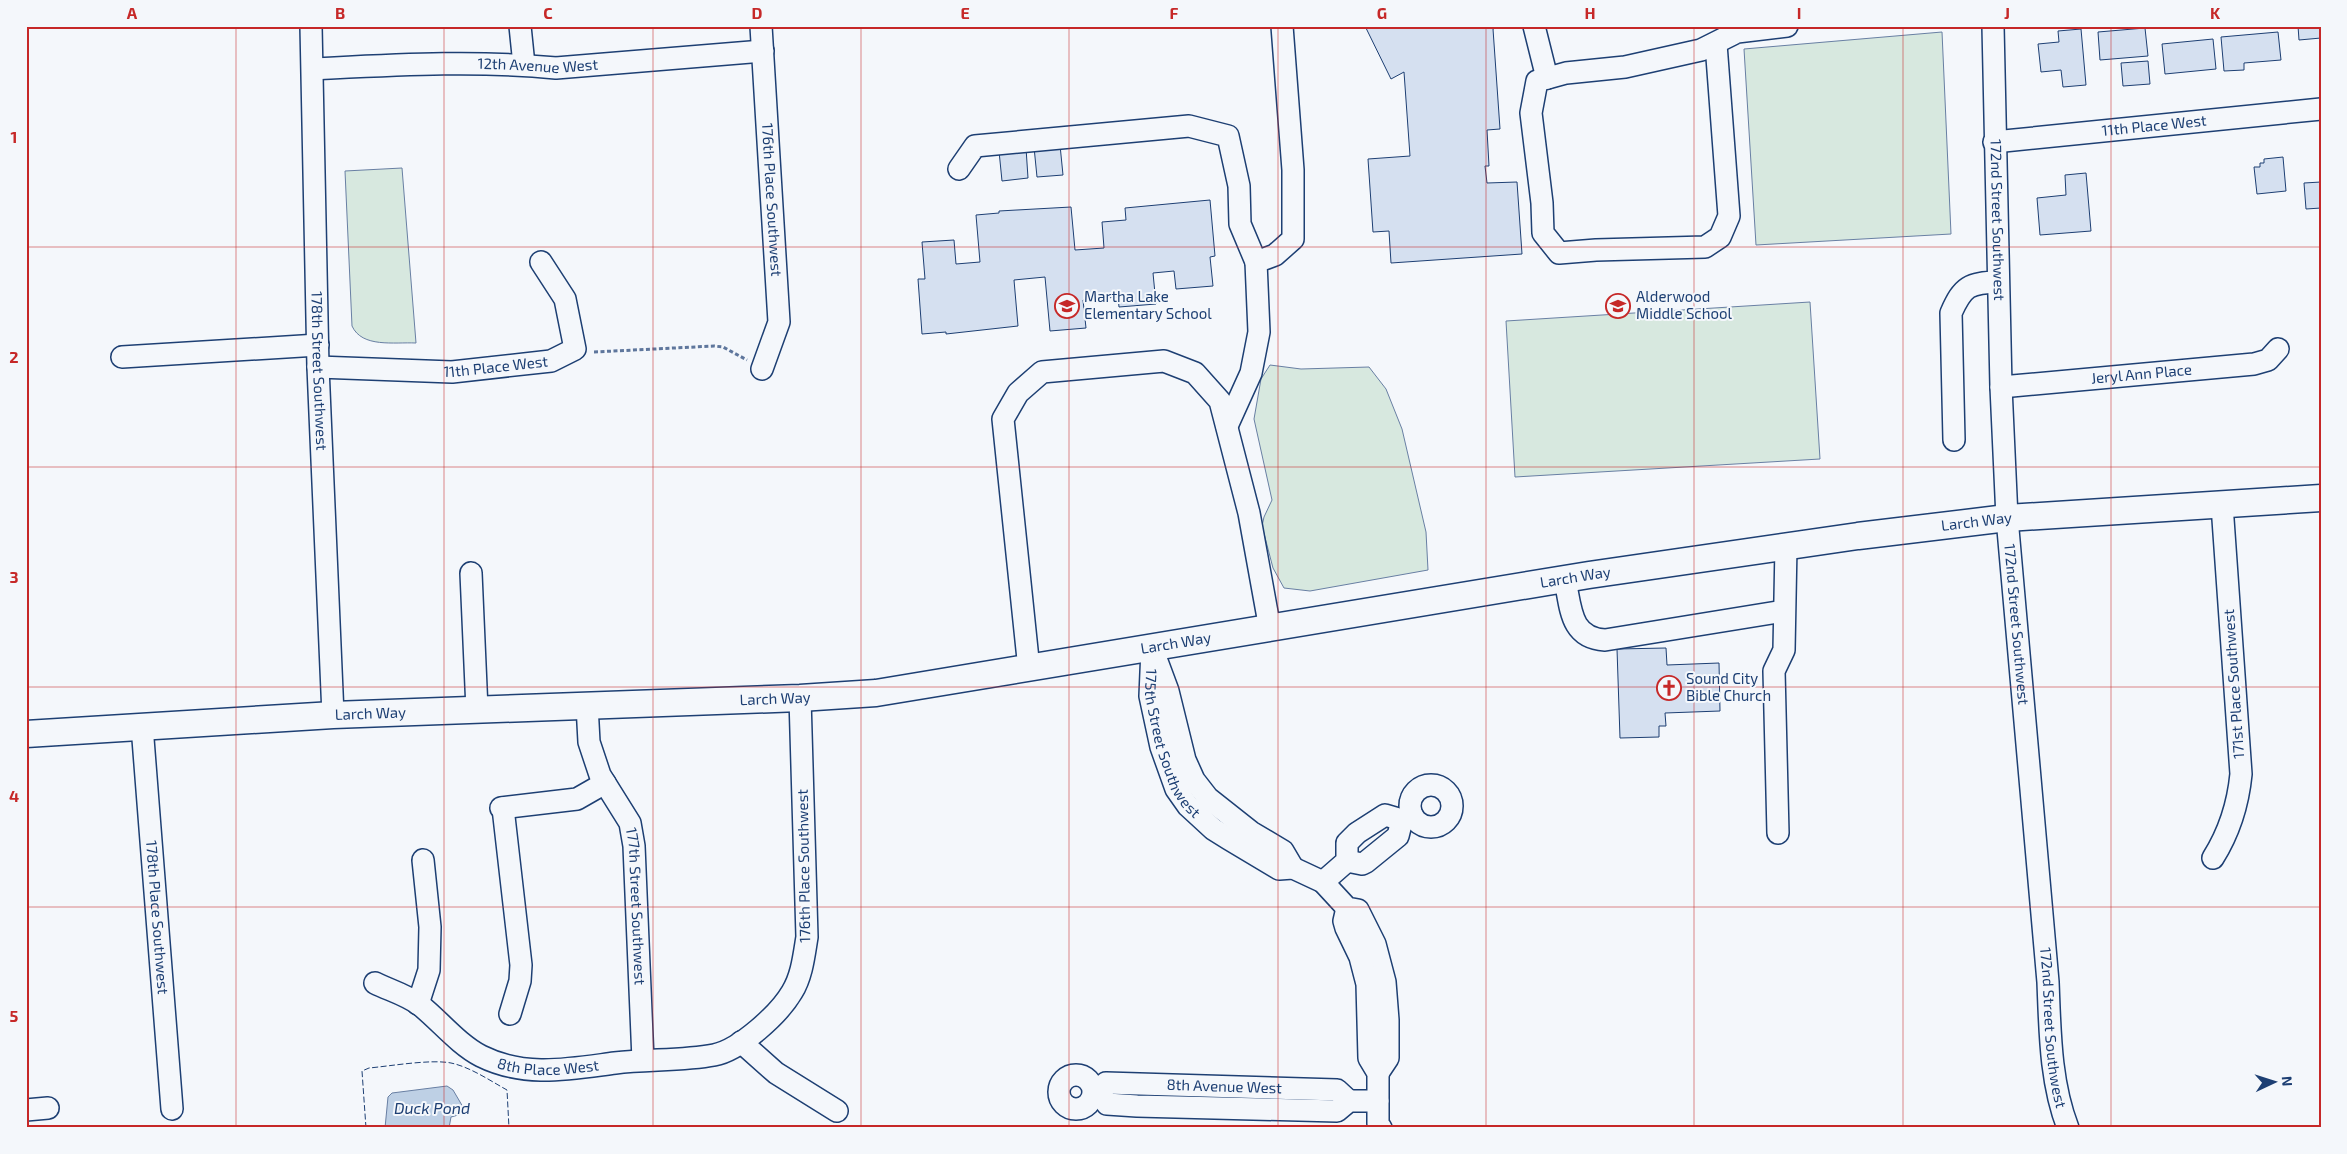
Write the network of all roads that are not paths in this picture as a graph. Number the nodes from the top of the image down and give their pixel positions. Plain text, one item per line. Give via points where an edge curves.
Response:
1 (311, 26) edge
2 (520, 26) edge
3 (761, 26) edge
4 (1282, 26) edge
5 (1534, 26) edge
6 (1787, 26) edge
7 (1993, 26) edge
8 (1716, 44) junction
9 (763, 51) junction
10 (524, 65) junction
11 (313, 69) junction
12 (1547, 78) junction
13 (2317, 109) edge
14 (1994, 142) junction
15 (959, 169) dead end
16 (541, 262) dead end
17 (1256, 262) junction
18 (1998, 282) junction
19 (318, 345) junction
20 (2278, 348) dead end
21 (122, 357) dead end
22 (318, 367) junction
23 (762, 369) road end
24 (2001, 387) junction
25 (1227, 426) junction
26 (1954, 440) dead end
27 (2321, 498) edge
28 (2222, 505) junction
29 (2007, 518) junction
30 (1786, 546) junction
31 (471, 573) dead end
32 (1565, 580) junction
33 (1784, 611) junction
34 (1270, 629) junction
35 (1152, 649) junction
36 (1029, 669) junction
37 (800, 698) junction
38 (587, 705) junction
39 (477, 710) junction
40 (333, 715) junction
41 (142, 726) junction
42 (26, 734) edge
43 (604, 784) junction
44 (1778, 833) dead end
45 (2213, 858) dead end
46 (423, 860) dead end
47 (1347, 861) junction
48 (1323, 882) junction
49 (375, 983) dead end
50 (418, 1004) junction
51 (510, 1014) dead end
52 (767, 1022) joint
53 (741, 1042) junction
54 (643, 1060) junction
55 (1096, 1093) dead end
56 (1378, 1101) junction
57 (48, 1108) dead end
58 (26, 1110) edge
59 (172, 1110) dead end
60 (837, 1111) dead end
61 (1378, 1127) edge
62 (2068, 1128) edge

1 - 11 street, 178th Street Southwest
2 - 10 street
3 - 9 street, 176th Place Southwest
4 - 17 street via 1293,170 1293,239 1275,255
5 - 12 street
6 - 8 street via 1737,32
7 - 14 street, 172nd Street Southwest
8 - 12 street via 1625,67 1566,72
8 - 12 street via 1729,216 1720,237 1705,247 1559,253 1543,233 1531,113 1537,81
9 - 10 street, 12th Avenue West via 556,68
9 - 23 street, 176th Place Southwest via 779,322
10 - 11 street, 12th Avenue West via 448,63
11 - 19 street, 178th Street Southwest
13 - 14 street, 11th Place West
14 - 18 street, 172nd Street Southwest
15 - 17 street via 975,146 1189,126 1228,136 1239,186 1240,224
16 - 22 street, 11th Place West via 565,299 574,349 551,361 452,372
17 - 25 street via 1259,332 1251,374
18 - 24 street, 172nd Street Southwest
18 - 26 street via 1976,282 1966,288 1951,313
19 - 21 street
19 - 22 street, 178th Street Southwest
20 - 24 street, Jeryl Ann Place via 2268,360 2254,364
22 - 40 street, 178th Street Southwest
24 - 29 street, 172nd Street Southwest
25 - 34 street via 1249,513
25 - 36 street via 1220,401 1195,373 1164,362 1042,372 1018,393 1003,419
27 - 28 main road, Larch Way
28 - 29 main road, Larch Way
28 - 45 street, 171st Place Southwest via 2241,774 2234,814
29 - 30 main road, Larch Way
29 - 62 street, 172nd Street Southwest via 2050,1034 2059,1105
30 - 32 main road, Larch Way
30 - 33 street
31 - 39 street
32 - 33 street via 1574,618 1581,633 1591,639 1605,640
32 - 34 main road, Larch Way
33 - 44 street via 1784,650 1774,671
34 - 35 main road, Larch Way
35 - 36 main road, Larch Way
35 - 48 street, 175th Street Southwest via 1194,780 1208,798 1251,832 1283,851 1293,868
36 - 37 main road, Larch Way via 876,693
37 - 38 main road, Larch Way
37 - 52 street, 176th Place Southwest via 807,937 792,991
38 - 39 main road, Larch Way
38 - 43 street, 177th Street Southwest via 589,742
39 - 40 main road, Larch Way
40 - 41 main road, Larch Way
41 - 42 main road, Larch Way
41 - 59 street, 178th Place Southwest
43 - 51 street via 577,799 502,808 521,965 520,981
43 - 54 street, 177th Street Southwest via 630,823 634,846
46 - 50 street via 430,927 429,970
47 - 47 street via 1366,862 1398,836 1407,818 1385,815 1357,833 1347,843
47 - 48 street
48 - 56 street, 175th Street Southwest via 1347,908 1344,921 1360,957 1367,984 1369,1058 1378,1073
49 - 50 street, 8th Place West
50 - 54 street, 8th Place West via 481,1056 516,1067 547,1071
52 - 53 street, 8th Place West
53 - 54 street, 8th Place West via 715,1055
53 - 60 street via 776,1073
55 - 56 street, 8th Avenue West via 1106,1083 1337,1090 1349,1101
56 - 61 street, 175th Street Southwest
57 - 58 street

